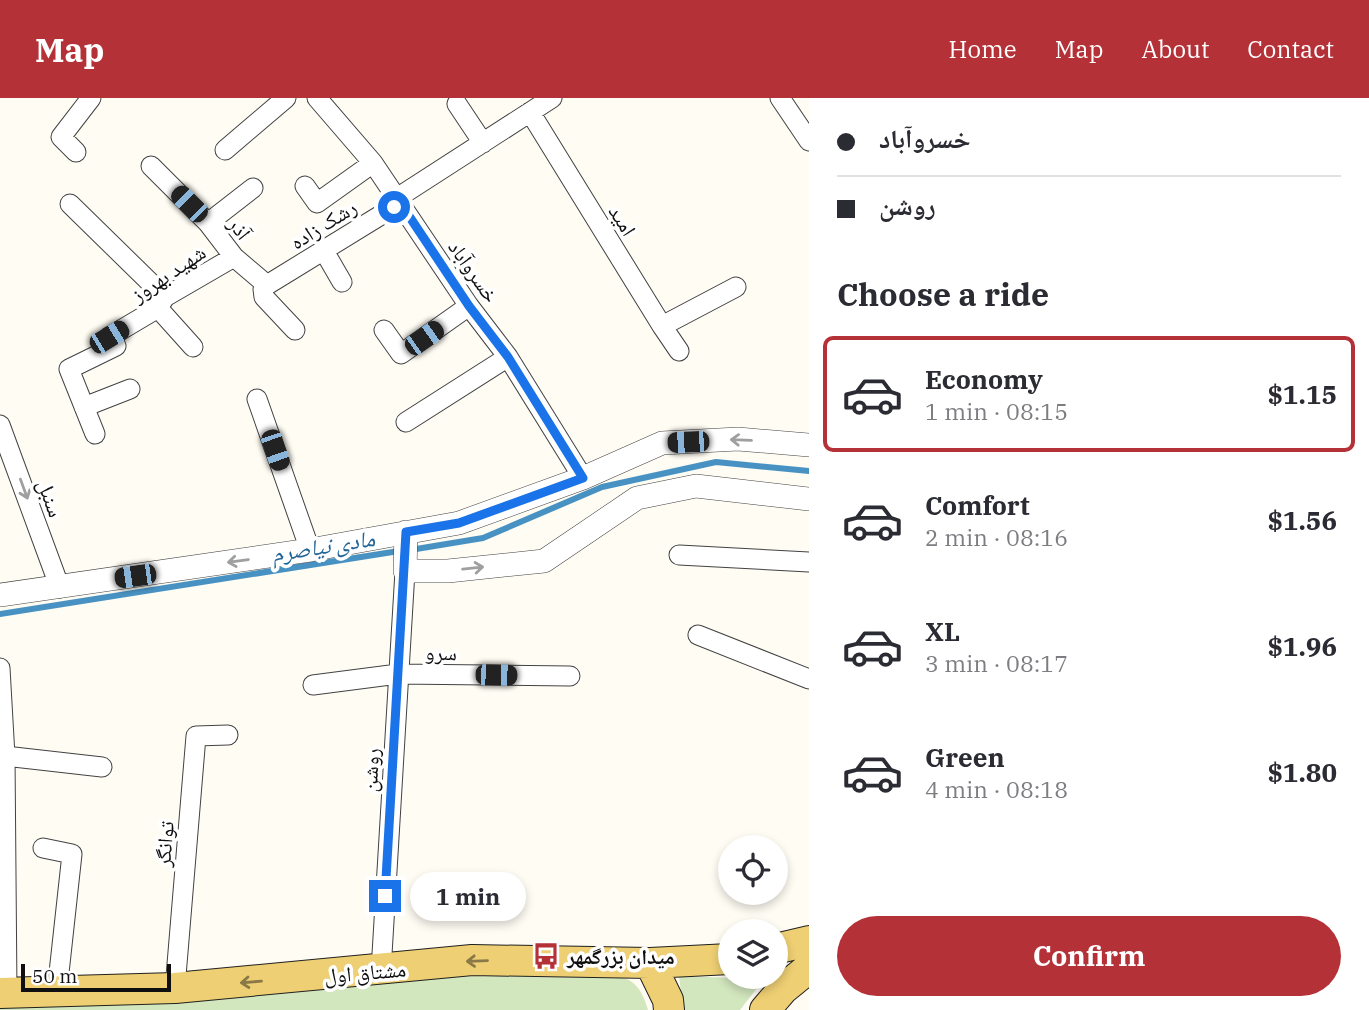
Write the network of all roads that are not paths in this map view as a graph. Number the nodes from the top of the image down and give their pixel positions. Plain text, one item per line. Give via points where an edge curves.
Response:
1 (91, 98) edge
2 (286, 98) edge
3 (552, 98) edge
4 (779, 98) edge
5 (327, 102) edge
6 (457, 104) dead end
7 (530, 112) junction
8 (809, 142) edge
9 (483, 143) junction
10 (225, 150) dead end
11 (76, 152) dead end
12 (373, 163) junction
13 (150, 166) dead end
14 (305, 186) dead end
15 (253, 188) dead end
16 (397, 198) junction
17 (71, 204) dead end
18 (208, 223) junction
19 (324, 251) junction
20 (234, 257) junction
21 (342, 282) dead end
22 (267, 285) junction
23 (736, 287) dead end
24 (161, 302) junction
25 (469, 306) junction
26 (662, 326) junction
27 (295, 330) dead end
28 (384, 330) dead end
29 (193, 347) dead end
30 (679, 351) dead end
31 (508, 357) junction
32 (130, 389) dead end
33 (257, 399) dead end
34 (84, 407) junction
35 (406, 422) dead end
36 (0, 425) edge
37 (95, 434) dead end
38 (809, 445) edge
39 (583, 478) junction
40 (809, 499) edge
41 (406, 532) junction
42 (310, 550) junction
43 (679, 555) dead end
44 (809, 562) edge
45 (405, 571) junction
46 (60, 588) junction
47 (0, 595) edge
48 (698, 635) dead end
49 (1, 668) edge
50 (398, 674) junction
51 (570, 676) dead end
52 (809, 679) edge
53 (313, 685) dead end
54 (228, 735) dead end
55 (5, 756) junction
56 (102, 767) dead end
57 (43, 848) dead end
58 (809, 941) edge
59 (788, 946) edge
60 (718, 960) edge
61 (650, 963) junction
62 (788, 964) edge
63 (809, 966) edge
64 (381, 971) junction
65 (175, 988) junction
66 (57, 991) junction
67 (4, 993) edge
68 (669, 1010) edge
69 (765, 1010) edge

1 - 11 street via 61,137
2 - 10 street
3 - 7 street, رشک زاده
4 - 8 street
5 - 12 street, خسروآباد
6 - 9 street
7 - 9 street, رشک زاده
7 - 26 street, امید
9 - 16 street, رشک زاده
12 - 14 street via 317,203
12 - 16 street, خسروآباد
13 - 18 street, آذر
15 - 18 street
16 - 19 street, رشک زاده via 394,207
16 - 25 street, خسروآباد
17 - 24 street
18 - 20 street, آذر
19 - 21 street
19 - 22 street, رشک زاده
20 - 22 street, آذر
20 - 24 street, شهید بهروز
22 - 27 street via 264,296
23 - 26 street
24 - 29 street
24 - 34 street, شهید بهروز via 109,337 116,346 69,369
25 - 28 street via 401,354
25 - 31 street, خسروآباد
26 - 30 street, امید
31 - 35 street
31 - 39 street, خسروآباد
32 - 34 street
33 - 42 street
34 - 37 street
36 -> 46 street, سنبل
38 -> 39 street via 738,439 662,443
39 - 41 street via 459,523
45 -> 40 street via 544,561 636,498 696,486
41 - 42 street
41 - 45 street
42 -> 46 street
43 - 44 street
45 - 50 street, روشن
46 - 47 street
48 - 52 street
49 - 55 street
50 - 51 street, سرو
50 - 53 street, سرو
50 - 64 street, روشن
54 - 65 street, توانگر via 196,736
55 - 56 street
55 - 67 street
57 - 66 street via 72,854
58 - 59 main road
60 - 61 main road, مشتاق اول
61 -> 64 main road, مشتاق اول via 472,960
61 - 68 main road
62 - 63 main road
63 - 69 main road
64 -> 65 main road, مشتاق اول
65 - 66 main road, مشتاق اول
66 - 67 main road, مشتاق اول

